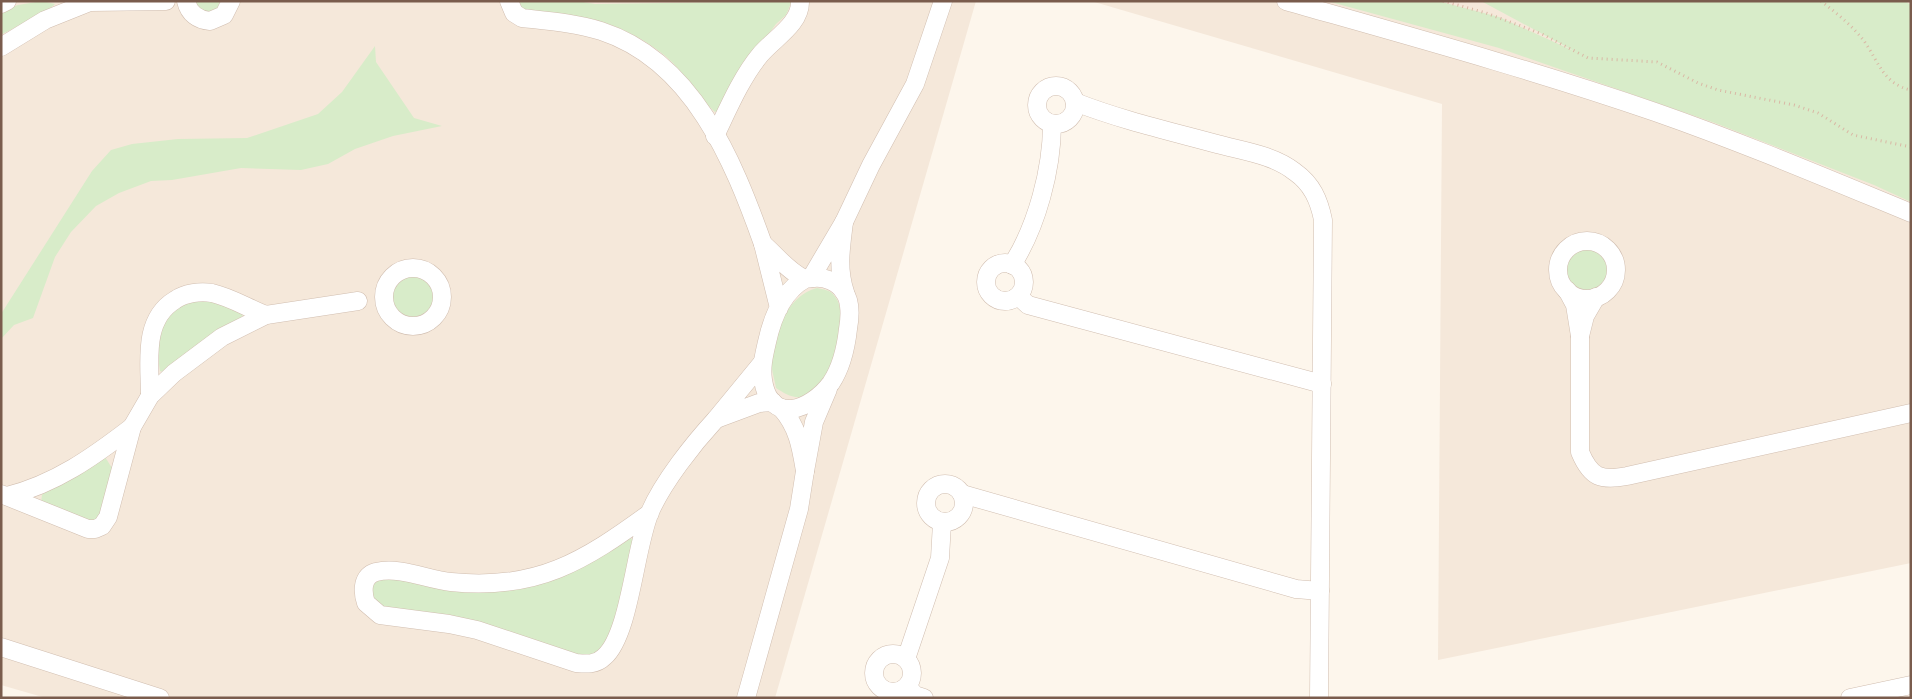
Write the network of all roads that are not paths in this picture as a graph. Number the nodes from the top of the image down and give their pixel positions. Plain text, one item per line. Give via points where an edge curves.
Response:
1 (7, 1) edge
2 (166, 1) edge
3 (231, 1) edge
4 (508, 1) edge
5 (800, 1) edge
6 (943, 1) edge
7 (1286, 1) edge
8 (89, 2) edge
9 (1, 4) edge
10 (188, 6) edge
11 (1, 47) edge
12 (1075, 102) junction
13 (1052, 124) junction
14 (715, 136) junction
15 (1911, 213) edge
16 (844, 222) junction
17 (763, 244) junction
18 (1012, 265) junction
19 (808, 278) junction
20 (387, 284) junction
21 (1566, 290) junction
22 (845, 292) junction
23 (1018, 296) junction
24 (1596, 298) junction
25 (358, 301) junction
26 (779, 308) junction
27 (389, 314) junction
28 (266, 315) junction
29 (1580, 336) junction
30 (762, 363) junction
31 (832, 382) junction
32 (1322, 384) junction
33 (150, 396) junction
34 (777, 405) junction
35 (1911, 414) edge
36 (716, 419) junction
37 (132, 427) junction
38 (805, 471) junction
39 (962, 494) junction
40 (4, 495) edge
41 (650, 513) junction
42 (942, 523) junction
43 (1320, 591) junction
44 (1, 647) edge
45 (906, 659) junction
46 (1911, 685) edge
47 (906, 686) junction
48 (160, 698) edge
49 (746, 698) edge
50 (924, 698) edge
51 (1318, 698) edge
52 (1850, 698) edge

1 - 9 street
2 - 8 street
2 - 10 street
3 - 10 street via 218,19 202,20
4 - 14 street via 514,14 522,18 560,21 603,32 654,58 683,86
5 - 14 street via 798,15 759,56
6 - 16 street via 915,84
7 - 15 street via 1533,72 1655,112
8 - 11 street via 45,20
12 - 13 street via 1070,118
12 - 13 street via 1064,87 1045,89 1037,106 1042,118
12 - 32 street via 1103,113 1264,156 1296,172 1310,186 1320,203 1323,220
13 - 18 street via 1050,160 1031,228
14 - 17 street via 738,179
16 - 19 street
16 - 22 street via 839,259
17 - 19 street
17 - 26 street
18 - 23 street via 1023,279
18 - 23 street via 999,264 989,271 987,290 995,299 1007,301
19 - 22 street via 828,279
19 - 26 street via 796,284
20 - 25 street
20 - 27 street via 384,299
20 - 27 street via 402,270 412,268 430,274 441,290 439,310 425,324 405,325
21 - 24 street via 1580,298
21 - 24 street via 1558,272 1564,253 1571,246 1590,240 1600,243 1614,257 1616,266 1612,285
21 - 29 street via 1575,305
22 - 31 street via 847,335
23 - 32 street via 1028,305
24 - 29 street via 1585,316
25 - 27 street
25 - 28 street
26 - 30 street
28 - 33 street via 222,337 196,355
28 - 33 street via 211,293 189,294 170,303 156,319 152,331
29 - 35 street via 1580,452 1585,465 1601,477 1628,476
30 - 34 street via 768,395
30 - 36 street
31 - 34 street via 801,408
31 - 38 street via 814,422
32 - 43 street
33 - 37 street
34 - 36 street via 759,403
34 - 38 street via 791,420 797,433
36 - 41 street via 686,456
37 - 40 street via 61,476 26,491
37 - 40 street via 111,511 102,526 88,528
38 - 49 street via 799,509
39 - 42 street via 962,512 954,520
39 - 42 street via 947,484 930,492 928,511
39 - 43 street via 1296,589
41 - 41 street via 602,548 550,573 511,581 467,584 393,571 379,572 370,574 366,579 363,588 366,603 380,615 477,630 562,659 592,663 606,656 619,634
42 - 45 street via 940,558
43 - 51 street
44 - 48 street
45 - 47 street via 912,670
45 - 47 street via 888,654 878,662 874,674 884,689 896,692
46 - 52 street
47 - 50 street

